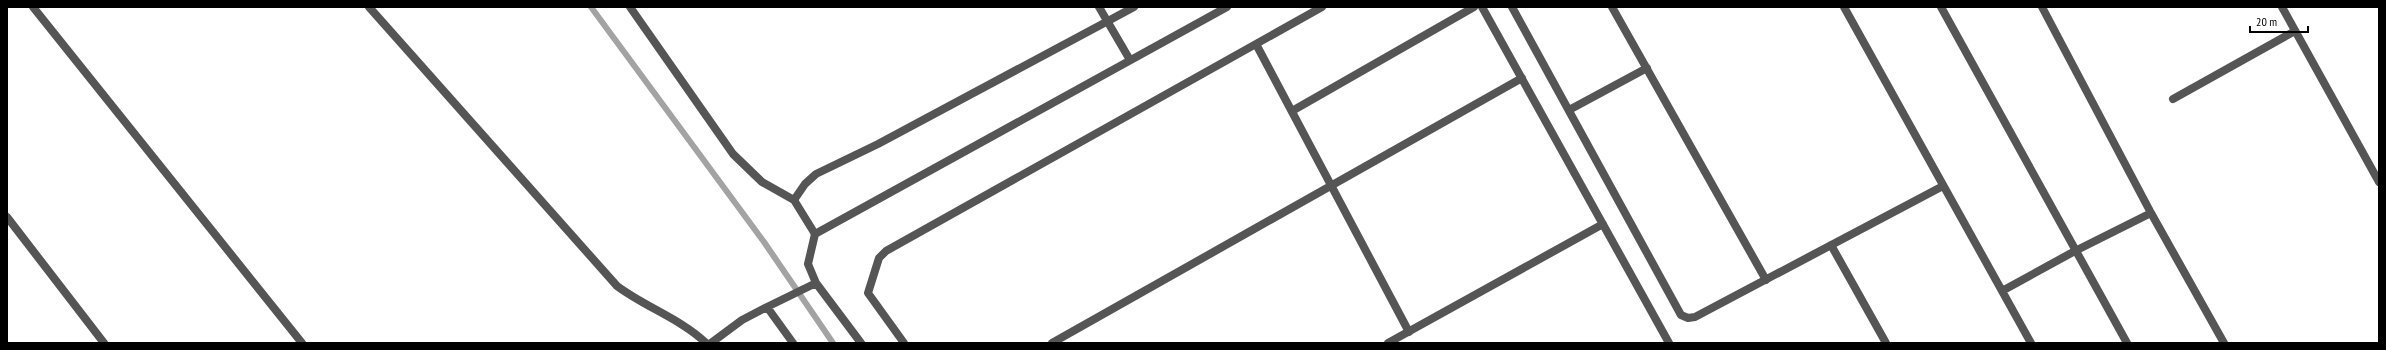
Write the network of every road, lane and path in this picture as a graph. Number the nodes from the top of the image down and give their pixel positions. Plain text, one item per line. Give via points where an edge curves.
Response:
1 (33, 7) edge
2 (370, 7) edge
3 (630, 7) edge
4 (1099, 7) edge
5 (1134, 7) edge
6 (1227, 7) edge
7 (1322, 7) edge
8 (1474, 7) edge
9 (1482, 7) edge
10 (1512, 7) edge
11 (1612, 7) edge
12 (1844, 7) edge
13 (1941, 7) edge
14 (2042, 7) edge
15 (2282, 7) edge
16 (1108, 21) junction
17 (2295, 30) junction
18 (1256, 44) junction
19 (1130, 60) junction
20 (1647, 68) junction
21 (1522, 78) junction
22 (2173, 99) dead end
23 (1569, 110) junction
24 (1292, 111) junction
25 (2379, 182) edge
26 (1332, 186) junction
27 (1943, 186) junction
28 (794, 200) junction
29 (2152, 213) junction
30 (7, 218) edge
31 (1603, 224) junction
32 (815, 234) junction
33 (1831, 245) junction
34 (2075, 251) junction
35 (1766, 280) junction
36 (816, 283) junction
37 (2002, 291) junction
38 (767, 307) junction
39 (1409, 332) junction
40 (104, 343) edge
41 (302, 343) edge
42 (706, 343) edge
43 (711, 343) edge
44 (793, 343) edge
45 (861, 343) edge
46 (904, 343) edge
47 (1052, 343) edge
48 (1388, 343) edge
49 (1669, 343) edge
50 (1886, 343) edge
51 (2031, 343) edge
52 (2127, 343) edge
53 (2224, 343) edge

1 - 41 street
2 - 42 street via 617,286
3 - 28 street via 733,154 762,182
4 - 16 street
5 - 16 street
6 - 19 street
7 - 18 street
8 - 24 street
9 - 21 street
10 - 23 street
11 - 20 street
12 - 27 street
13 - 34 street
14 - 29 street
15 - 17 street
16 - 19 street
16 - 28 street via 878,144 816,174
17 - 22 street
17 - 25 street
18 - 24 street
18 - 46 street via 886,251 879,258 868,293
19 - 32 street
20 - 23 street
20 - 35 street
21 - 26 street
21 - 31 street
23 - 35 street via 1681,315 1695,317
24 - 26 street
26 - 39 street
26 - 47 street
27 - 33 street
27 - 37 street
28 - 32 street
29 - 34 street
29 - 53 street
30 - 40 street
31 - 39 street
31 - 49 street
32 - 36 street via 808,264
33 - 35 street
33 - 50 street
34 - 37 street
34 - 52 street
36 - 38 street
36 - 45 street
37 - 51 street
38 - 43 street via 742,320
38 - 44 street
39 - 48 street

